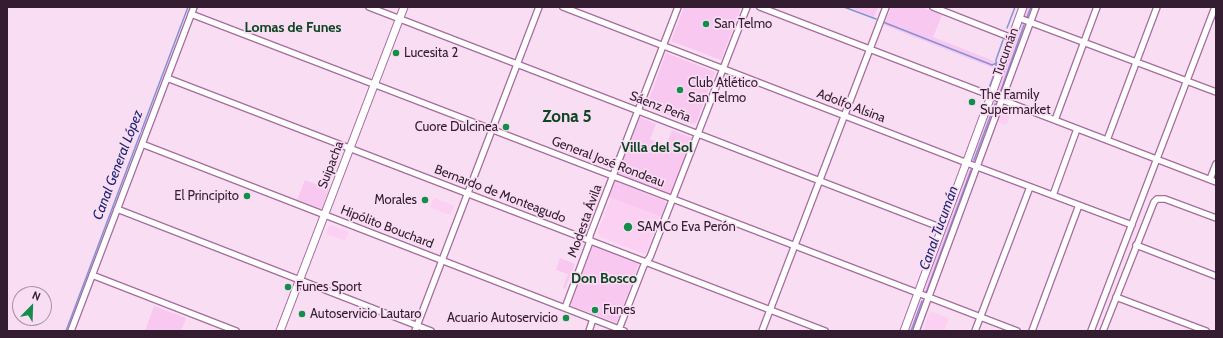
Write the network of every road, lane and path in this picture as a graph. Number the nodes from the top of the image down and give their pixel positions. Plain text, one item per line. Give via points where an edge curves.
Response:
1 (194, 7) edge
2 (369, 7) edge
3 (404, 7) edge
4 (539, 7) edge
5 (563, 7) edge
6 (678, 7) edge
7 (747, 7) edge
8 (760, 7) edge
9 (886, 7) edge
10 (933, 7) edge
11 (1023, 7) edge
12 (1036, 7) edge
13 (1097, 7) edge
14 (1157, 7) edge
15 (1215, 7) edge
16 (191, 14) junction
17 (1019, 18) junction
18 (399, 19) junction
19 (1031, 22) junction
20 (1012, 38) junction
21 (1084, 42) junction
22 (663, 45) junction
23 (870, 49) junction
24 (1136, 62) junction
25 (517, 64) junction
26 (723, 69) junction
27 (167, 78) junction
28 (1186, 81) junction
29 (374, 84) junction
30 (1216, 92) edge
31 (991, 96) junction
32 (1001, 100) junction
33 (638, 110) junction
34 (844, 116) junction
35 (1055, 120) junction
36 (492, 129) junction
37 (1077, 129) junction
38 (698, 134) junction
39 (1106, 140) junction
40 (142, 144) junction
41 (350, 148) junction
42 (1157, 159) junction
43 (967, 163) junction
44 (1216, 164) edge
45 (977, 167) junction
46 (613, 176) junction
47 (820, 180) junction
48 (1213, 181) edge
49 (1030, 187) junction
50 (468, 193) junction
51 (1053, 195) junction
52 (673, 199) junction
53 (1079, 205) junction
54 (117, 209) junction
55 (324, 215) junction
56 (1216, 218) edge
57 (1132, 225) junction
58 (942, 228) junction
59 (589, 240) junction
60 (1136, 245) junction
61 (794, 246) junction
62 (442, 260) junction
63 (646, 262) junction
64 (92, 275) junction
65 (1216, 276) edge
66 (299, 280) junction
67 (918, 294) junction
68 (1116, 296) junction
69 (928, 298) junction
70 (565, 308) junction
71 (770, 310) junction
72 (981, 317) junction
73 (593, 319) junction
74 (416, 328) edge
75 (622, 330) edge
76 (71, 331) edge
77 (236, 331) edge
78 (280, 331) edge
79 (431, 331) edge
80 (589, 331) edge
81 (762, 331) edge
82 (825, 331) edge
83 (904, 331) edge
84 (916, 331) edge
85 (975, 331) edge
86 (1017, 331) edge
87 (1032, 331) edge
88 (1091, 331) edge
89 (1103, 331) edge
90 (1206, 331) edge

1 - 16 street
2 - 18 street, Sáenz Peña
3 - 18 main road, Suipacha
4 - 25 street
5 - 22 street, Adolfo Alsina
6 - 22 street, Modesta Ávila
7 - 26 street
8 - 23 street
9 - 23 street
10 - 20 street
11 - 17 main road, Tucumán
12 - 19 street, Tucumán
13 - 21 street
14 - 24 street
15 - 28 street
16 - 27 street
16 - 29 street, General José Rondeau
17 - 19 street
17 - 20 main road, Tucumán
18 - 25 street, Sáenz Peña
18 - 29 main road, Suipacha
19 - 21 street
19 - 32 street, Tucumán
20 - 31 main road, Tucumán
21 - 24 street
21 - 35 street
22 - 26 street, Adolfo Alsina
22 - 33 street, Modesta Ávila
23 - 31 street
23 - 34 street
24 - 28 street
24 - 39 street
25 - 33 street, Sáenz Peña
25 - 36 street
26 - 34 street, Adolfo Alsina
26 - 38 street
27 - 40 street
27 - 41 street, Bernardo de Monteagudo
28 - 30 street
28 - 42 street
29 - 36 street, General José Rondeau
29 - 41 main road, Suipacha
31 - 32 street
31 - 43 main road, Tucumán
32 - 35 street
32 - 45 street, Tucumán
33 - 38 street, Sáenz Peña
33 - 46 street, Modesta Ávila
34 - 43 street, Adolfo Alsina
34 - 47 street
35 - 37 street
36 - 46 street, General José Rondeau
36 - 50 street
37 - 39 street
37 - 51 street
38 - 47 street, Sáenz Peña
38 - 52 street
39 - 42 street
40 - 54 street
40 - 55 street, Hipólito Bouchard
41 - 50 street, Bernardo de Monteagudo
41 - 55 main road, Suipacha
42 - 48 street
42 - 57 street
43 - 45 street, Adolfo Alsina
43 - 58 main road, Tucumán
44 - 48 street
45 - 49 street, Adolfo Alsina
45 - 69 street, Tucumán
46 - 52 street, General José Rondeau
46 - 59 street, Modesta Ávila
47 - 58 street, Sáenz Peña
47 - 61 street
49 - 51 street, Adolfo Alsina
49 - 72 street
50 - 59 street, Bernardo de Monteagudo
50 - 62 street
51 - 53 street, Adolfo Alsina
52 - 61 street, General José Rondeau
52 - 63 street
53 - 57 street, Adolfo Alsina
53 - 87 street
54 - 64 street
54 - 66 street
55 - 62 street, Hipólito Bouchard
55 - 66 main road, Suipacha
56 - 60 street via 1165,199 1158,199 1151,205
57 - 88 street
58 - 67 main road, Tucumán
59 - 63 street, Bernardo de Monteagudo
59 - 70 street, Modesta Ávila
60 - 65 street
60 - 68 street
61 - 67 street, General José Rondeau
61 - 71 street
62 - 70 street, Hipólito Bouchard
62 - 74 street
63 - 71 street, Bernardo de Monteagudo
63 - 75 street
64 - 76 street
64 - 77 street
66 - 74 street
66 - 78 main road, Suipacha
67 - 69 street, General José Rondeau
67 - 83 main road, Tucumán
68 - 89 street
68 - 90 street
69 - 72 street, General José Rondeau
69 - 84 street, Tucumán
70 - 73 street, Hipólito Bouchard
71 - 81 street
71 - 82 street, Bernardo de Monteagudo
72 - 85 street
72 - 86 street, General José Rondeau
73 - 75 street, Hipólito Bouchard
73 - 80 street
74 - 79 street

